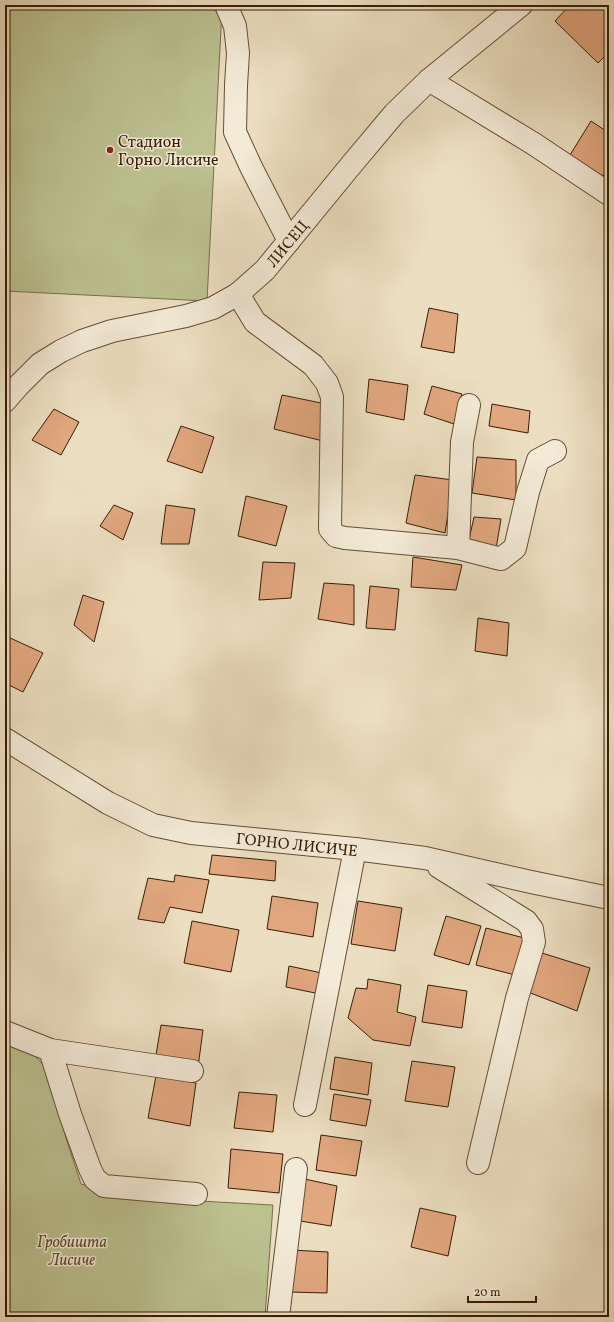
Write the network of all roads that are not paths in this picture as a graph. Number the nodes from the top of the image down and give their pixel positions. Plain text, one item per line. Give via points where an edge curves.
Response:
1 (226, 5) edge
2 (521, 5) edge
3 (429, 80) junction
4 (609, 194) edge
5 (289, 241) junction
6 (238, 294) junction
7 (5, 401) edge
8 (469, 405) dead end
9 (555, 450) dead end
10 (458, 548) junction
11 (5, 739) edge
12 (355, 849) junction
13 (425, 858) junction
14 (609, 898) edge
15 (5, 1032) edge
16 (50, 1050) junction
17 (192, 1071) dead end
18 (305, 1105) dead end
19 (478, 1163) dead end
20 (296, 1168) dead end
21 (196, 1194) dead end
22 (278, 1317) edge

1 - 5 street via 235,26 238,53 235,132
2 - 3 street, ЛИСЕЦ
3 - 4 street via 534,144
3 - 5 street, ЛИСЕЦ via 390,120
5 - 6 street, ЛИСЕЦ via 265,270
6 - 7 street, ЛИСЕЦ via 213,308 82,341 40,364
6 - 10 street via 255,322 313,366 327,383 332,397 332,532 345,538
8 - 10 street via 462,442
9 - 10 street via 538,460 515,548 501,559
11 - 12 street, ГОРНО ЛИСИЧЕ via 108,803 153,825 191,833
12 - 13 street, ГОРНО ЛИСИЧЕ
12 - 18 street
13 - 14 street, ГОРНО ЛИСИЧЕ
13 - 19 street via 526,921 532,929 534,942 517,998
15 - 16 street
16 - 17 street
16 - 21 street via 95,1179 104,1186
20 - 22 street

